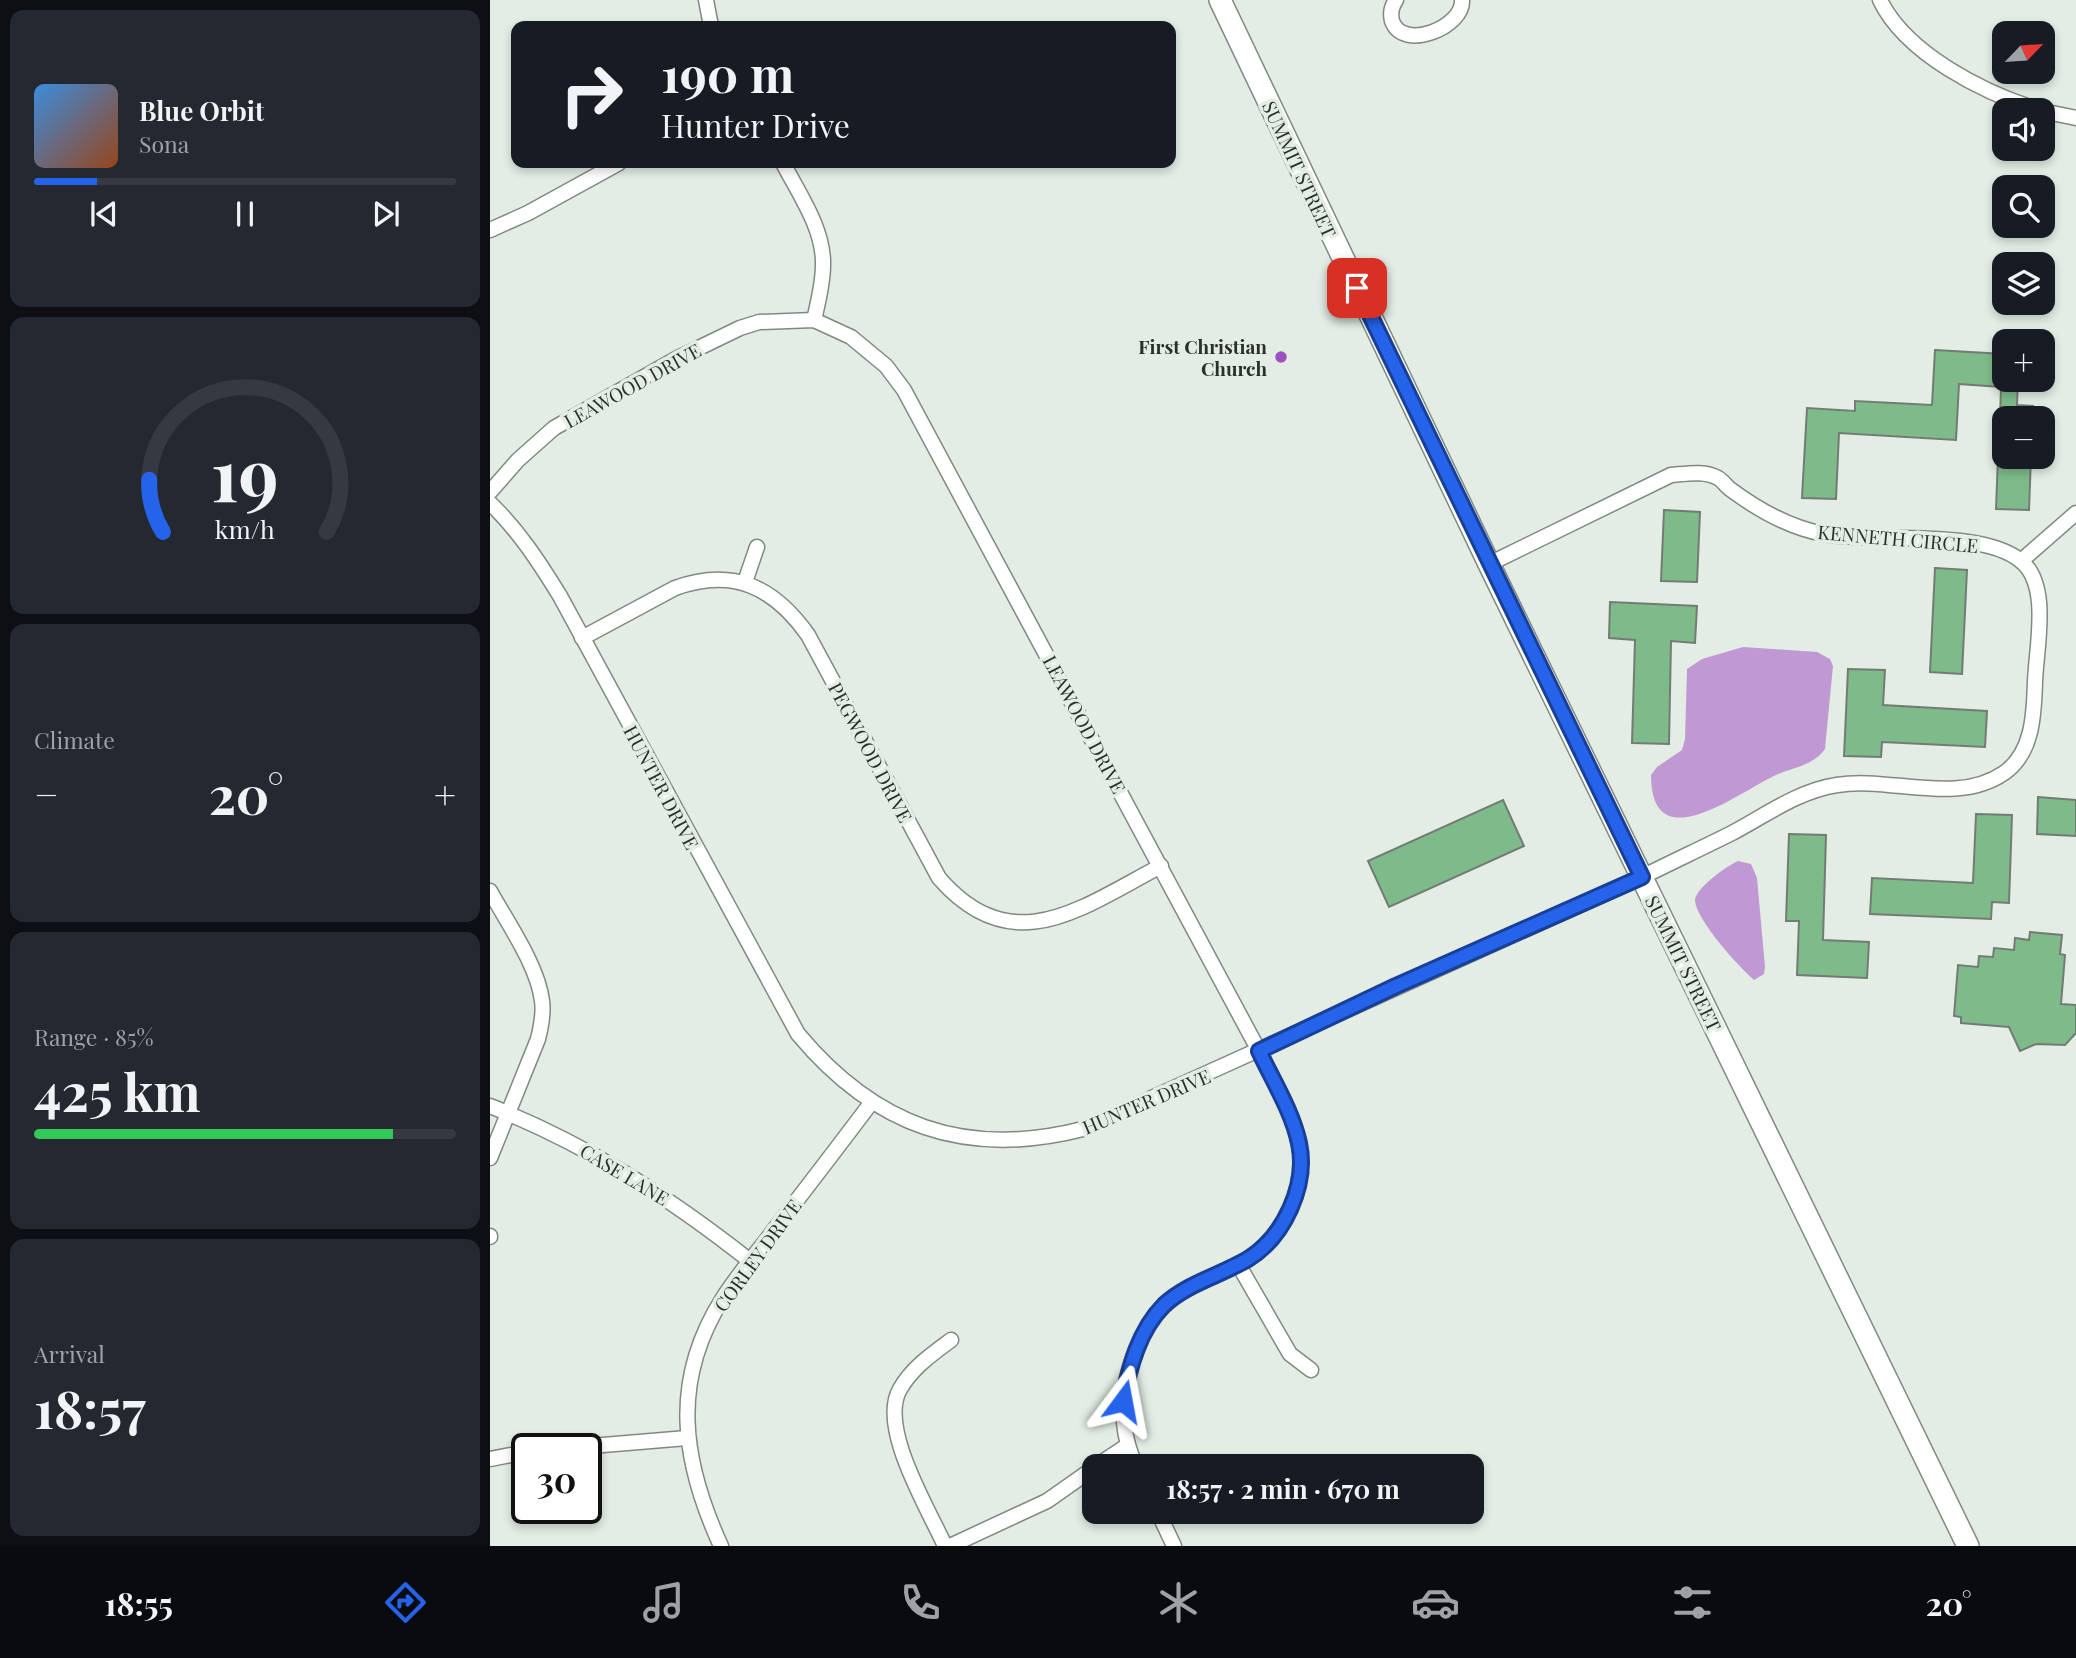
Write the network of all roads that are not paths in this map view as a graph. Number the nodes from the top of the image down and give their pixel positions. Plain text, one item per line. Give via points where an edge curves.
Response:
1 (706, 0) edge
2 (1220, 0) edge
3 (1396, 0) edge
4 (1462, 0) edge
5 (1880, 0) edge
6 (710, 21) edge
7 (2010, 98) edge
8 (2055, 114) edge
9 (2076, 118) edge
10 (610, 168) edge
11 (786, 168) edge
12 (490, 230) edge
13 (814, 320) junction
14 (490, 492) edge
15 (490, 503) edge
16 (2076, 513) edge
17 (757, 547) dead end
18 (2021, 561) junction
19 (1489, 564) junction
20 (745, 582) junction
21 (582, 638) junction
22 (1161, 866) junction
23 (1642, 877) junction
24 (490, 891) edge
25 (1259, 1051) junction
26 (871, 1103) junction
27 (490, 1106) edge
28 (508, 1113) junction
29 (490, 1158) edge
30 (750, 1261) junction
31 (1238, 1264) junction
32 (951, 1340) dead end
33 (1311, 1370) dead end
34 (687, 1438) junction
35 (602, 1445) edge
36 (1128, 1446) junction
37 (1115, 1454) edge
38 (1131, 1454) edge
39 (511, 1455) edge
40 (490, 1459) edge
41 (1082, 1476) edge
42 (1164, 1524) edge
43 (721, 1546) edge
44 (947, 1546) edge
45 (1174, 1546) edge
46 (1968, 1546) edge

1 - 6 street
2 - 19 main road, SUMMIT STREET
3 - 4 street via 1391,12 1395,26 1405,35 1456,18
5 - 7 street via 1917,47
8 - 9 street
10 - 12 street
11 - 13 street via 821,247
13 - 14 street, LEAWOOD DRIVE via 749,325 676,359 554,428
13 - 22 street, LEAWOOD DRIVE via 867,348 904,390
15 - 21 street, HUNTER DRIVE via 536,557
16 - 18 street
17 - 20 street
18 - 19 street, KENNETH CIRCLE via 1997,548 1964,541 1838,535 1792,526 1717,477 1697,474 1671,475
18 - 23 street via 2038,586 2033,722 2018,760 2004,773 1970,786 1838,785 1803,794
19 - 23 main road, SUMMIT STREET
20 - 21 street, PEGWOOD DRIVE via 692,582
20 - 22 street, PEGWOOD DRIVE via 790,610 808,635 939,878 956,898 1000,921 1043,923 1062,918
21 - 26 street, HUNTER DRIVE via 798,1034 823,1064
22 - 25 street, LEAWOOD DRIVE
23 - 25 street, HUNTER DRIVE
23 - 46 main road, SUMMIT STREET
24 - 28 street via 537,982 542,1001 538,1039
25 - 26 street, HUNTER DRIVE via 1083,1129 1037,1139 949,1134
25 - 31 street, LEAWOOD DRIVE via 1290,1116 1299,1145 1300,1171 1286,1217 1274,1235
26 - 30 street, CORLEY DRIVE
27 - 28 street, CASE LANE
28 - 29 street
28 - 30 street, CASE LANE via 616,1166
30 - 34 street, CORLEY DRIVE via 723,1297 699,1348 687,1399
31 - 33 street via 1290,1354
31 - 36 street, LEAWOOD DRIVE via 1178,1294 1149,1324 1128,1374 1123,1401
32 - 44 street via 909,1377 893,1408 902,1453
34 - 35 street
34 - 43 street, CORLEY DRIVE via 698,1492
36 - 37 street
36 - 38 street, LEAWOOD DRIVE
39 - 40 street
41 - 44 street via 1047,1501
42 - 45 street

